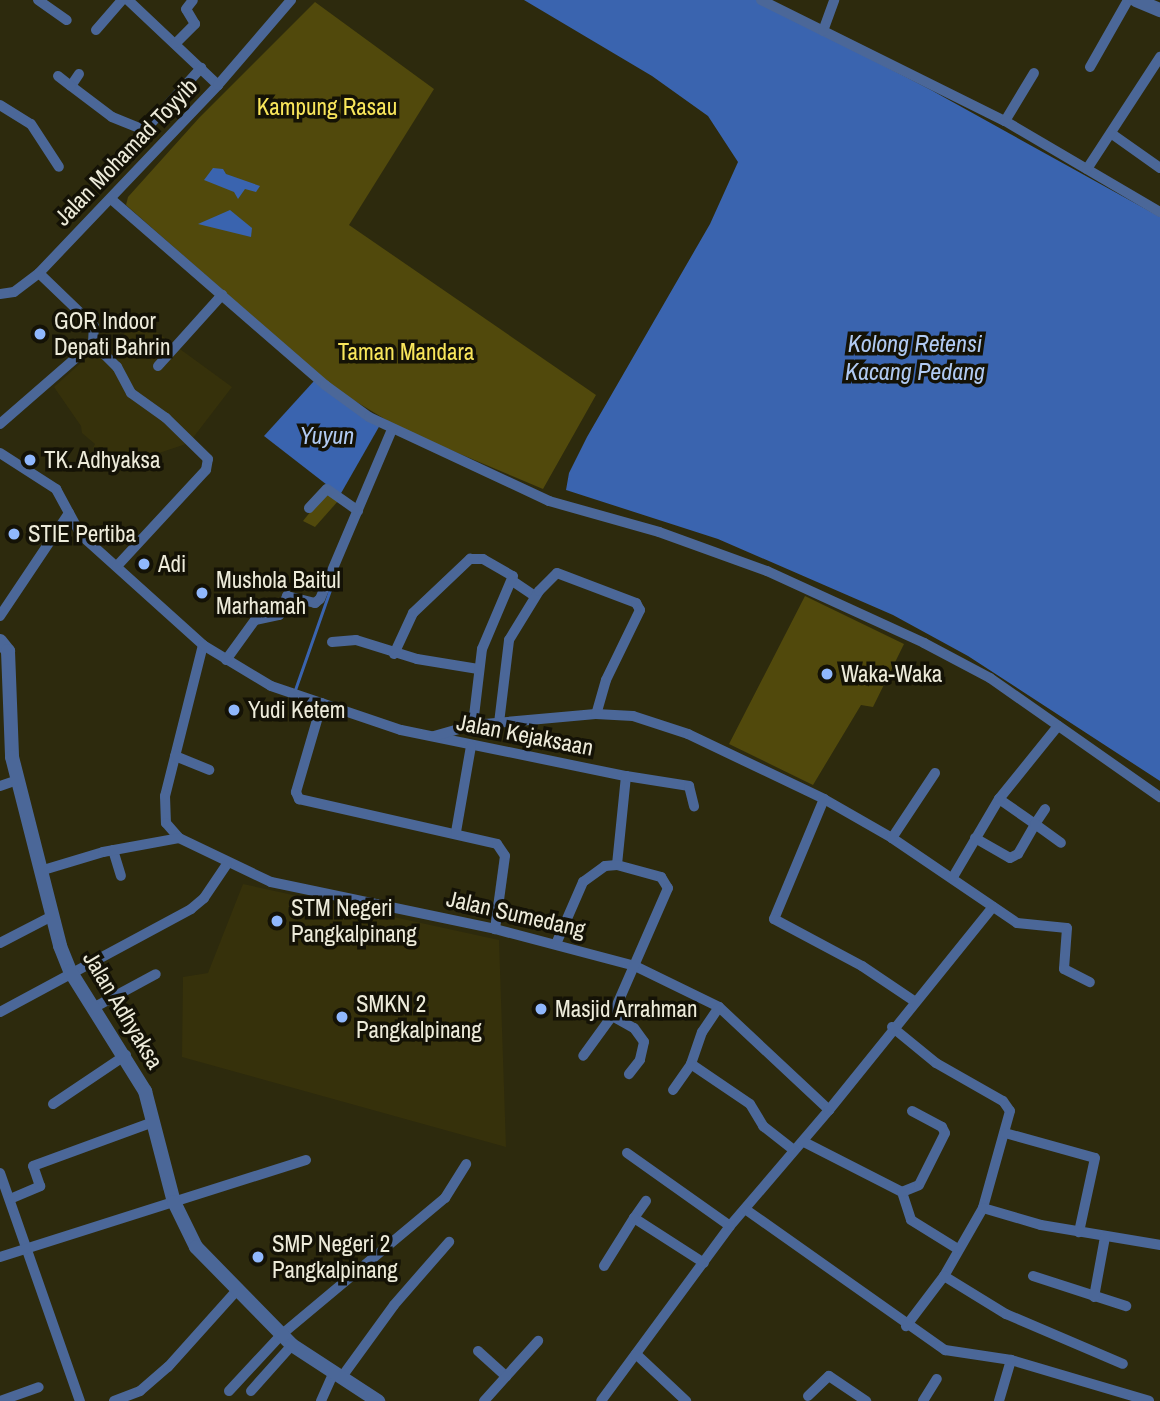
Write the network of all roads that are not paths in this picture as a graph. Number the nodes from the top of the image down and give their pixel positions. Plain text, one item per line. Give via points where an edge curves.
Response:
1 (122, 0) edge
2 (128, 0) edge
3 (192, 0) edge
4 (291, 0) edge
5 (761, 0) edge
6 (790, 0) edge
7 (834, 0) edge
8 (1128, 0) edge
9 (1136, 0) edge
10 (46, 2) edge
11 (1160, 10) edge
12 (783, 12) junction
13 (67, 20) dead end
14 (96, 30) dead end
15 (823, 31) junction
16 (176, 43) junction
17 (1160, 57) edge
18 (1090, 66) dead end
19 (201, 68) junction
20 (1034, 73) dead end
21 (79, 74) dead end
22 (58, 76) dead end
23 (218, 85) junction
24 (71, 86) junction
25 (0, 105) edge
26 (1005, 121) junction
27 (1112, 134) junction
28 (59, 167) dead end
29 (1160, 168) edge
30 (1087, 169) junction
31 (111, 199) junction
32 (1160, 212) edge
33 (39, 273) junction
34 (0, 294) edge
35 (222, 295) junction
36 (93, 343) junction
37 (158, 366) dead end
38 (0, 424) edge
39 (392, 429) junction
40 (0, 453) edge
41 (309, 508) dead end
42 (358, 511) junction
43 (69, 513) junction
44 (117, 566) junction
45 (514, 582) junction
46 (536, 596) junction
47 (0, 616) edge
48 (0, 641) edge
49 (331, 642) dead end
50 (203, 645) junction
51 (394, 654) junction
52 (226, 660) junction
53 (478, 669) junction
54 (322, 703) junction
55 (4, 713) edge
56 (596, 714) junction
57 (499, 723) junction
58 (473, 725) junction
59 (1058, 726) junction
60 (431, 737) junction
61 (471, 746) junction
62 (175, 756) junction
63 (209, 770) dead end
64 (935, 774) dead end
65 (626, 776) junction
66 (17, 780) junction
67 (0, 786) edge
68 (1160, 797) edge
69 (824, 799) junction
70 (999, 799) junction
71 (694, 806) dead end
72 (1045, 809) dead end
73 (1035, 824) junction
74 (456, 832) junction
75 (178, 838) junction
76 (892, 838) junction
77 (975, 838) junction
78 (1061, 843) dead end
79 (113, 850) junction
80 (227, 864) junction
81 (617, 865) junction
82 (40, 871) junction
83 (121, 876) dead end
84 (953, 877) junction
85 (993, 906) junction
86 (52, 916) junction
87 (495, 929) junction
88 (0, 943) edge
89 (556, 944) junction
90 (635, 965) junction
91 (71, 971) junction
92 (156, 974) dead end
93 (1090, 982) dead end
94 (914, 1001) junction
95 (95, 1007) junction
96 (719, 1007) junction
97 (0, 1012) edge
98 (612, 1016) junction
99 (892, 1027) junction
100 (127, 1055) junction
101 (583, 1056) dead end
102 (691, 1064) junction
103 (629, 1074) dead end
104 (673, 1090) dead end
105 (53, 1104) dead end
106 (829, 1110) junction
107 (912, 1111) dead end
108 (153, 1122) junction
109 (1005, 1133) junction
110 (799, 1146) junction
111 (626, 1153) dead end
112 (306, 1160) dead end
113 (466, 1164) dead end
114 (0, 1173) edge
115 (902, 1192) junction
116 (10, 1199) junction
117 (646, 1201) dead end
118 (174, 1202) junction
119 (983, 1208) junction
120 (745, 1209) junction
121 (634, 1218) junction
122 (730, 1226) junction
123 (1079, 1232) junction
124 (1105, 1237) junction
125 (449, 1241) dead end
126 (1160, 1245) edge
127 (29, 1248) junction
128 (958, 1250) junction
129 (0, 1257) edge
130 (704, 1263) junction
131 (604, 1266) dead end
132 (944, 1276) junction
133 (1033, 1276) dead end
134 (237, 1290) junction
135 (1094, 1297) junction
136 (1126, 1306) dead end
137 (906, 1326) junction
138 (286, 1340) junction
139 (538, 1341) dead end
140 (478, 1351) dead end
141 (636, 1354) junction
142 (1011, 1360) junction
143 (1123, 1364) dead end
144 (337, 1376) junction
145 (506, 1376) junction
146 (937, 1379) dead end
147 (39, 1387) dead end
148 (229, 1391) dead end
149 (251, 1391) dead end
150 (808, 1396) dead end
151 (861, 1400) edge
152 (0, 1401) edge
153 (80, 1401) edge
154 (114, 1401) edge
155 (321, 1401) edge
156 (377, 1401) edge
157 (484, 1401) edge
158 (601, 1401) edge
159 (686, 1401) edge
160 (923, 1401) edge
161 (999, 1401) edge
162 (1149, 1401) edge

1 - 14 street
2 - 16 street
3 - 16 street via 186,9 195,24
4 - 23 street, Jalan Mohamad Toyyib
5 - 12 street
6 - 12 street
7 - 15 street
8 - 18 street
9 - 11 street
10 - 13 street
12 - 15 street
15 - 26 street
16 - 19 street
17 - 27 street
19 - 23 street
19 - 24 street via 145,130 112,117
20 - 26 street
21 - 24 street
22 - 24 street
23 - 31 street, Jalan Mohamad Toyyib
25 - 28 street via 17,111 30,124
26 - 30 street
27 - 29 street
27 - 30 street
30 - 32 street
31 - 33 street, Jalan Mohamad Toyyib
31 - 35 street
33 - 34 street, Jalan Mohamad Toyyib via 14,292
33 - 36 street via 94,326
35 - 37 street
35 - 39 street via 326,385
36 - 38 street
36 - 44 street via 117,367 136,399 166,418 209,461
39 - 42 street
39 - 59 street via 550,501 659,532 790,581 990,678
40 - 43 street via 56,489
41 - 42 street via 327,489
42 - 52 street via 320,599 315,603 286,596 279,615 255,620
43 - 44 street via 81,534
43 - 47 street
44 - 50 street
45 - 46 street
45 - 51 street via 513,576 483,559 470,559 412,613
45 - 53 street via 488,631
46 - 56 street via 550,579 565,573 636,603 640,610 606,680
46 - 57 street via 509,639
48 - 55 street, Jalan Adhyaksa via 8,651
49 - 51 street via 356,640
50 - 52 street, Jalan Kejaksaan
50 - 62 street
51 - 53 street
52 - 54 street, Jalan Kejaksaan via 271,686
53 - 58 street
54 - 60 street, Jalan Kejaksaan
54 - 74 street via 296,792 299,799
55 - 66 street, Jalan Adhyaksa
56 - 57 street
56 - 69 street via 633,716 688,734
57 - 58 street
58 - 60 street
59 - 68 street
59 - 70 street
60 - 61 street, Jalan Kejaksaan
61 - 65 street, Jalan Kejaksaan
61 - 74 street
62 - 63 street
62 - 75 street via 163,809 166,823
64 - 76 street
65 - 71 street, Jalan Kejaksaan via 688,786
65 - 81 street
66 - 67 street
66 - 82 street, Jalan Adhyaksa
69 - 76 street
69 - 94 street via 774,919 862,966
70 - 73 street
70 - 77 street
72 - 73 street
73 - 77 street via 1014,858
73 - 78 street
74 - 87 street via 503,850
75 - 79 street
75 - 80 street, Jalan Sumedang
76 - 84 street
77 - 84 street
79 - 82 street
79 - 83 street
80 - 87 street, Jalan Sumedang via 304,890
80 - 91 street via 191,909
81 - 89 street via 605,866 583,882
81 - 90 street via 661,877 668,888
82 - 86 street, Jalan Adhyaksa
84 - 85 street
85 - 93 street via 1017,923 1067,928 1070,936 1064,969
85 - 94 street
86 - 88 street
86 - 91 street, Jalan Adhyaksa
87 - 89 street, Jalan Sumedang
89 - 90 street, Jalan Sumedang
90 - 96 street, Jalan Sumedang
90 - 98 street
91 - 95 street, Jalan Adhyaksa
91 - 97 street
92 - 95 street
94 - 99 street
95 - 100 street, Jalan Adhyaksa
96 - 102 street via 702,1032
96 - 106 street, Jalan Sumedang
98 - 101 street
98 - 103 street via 634,1028 644,1042 640,1060
99 - 106 street
99 - 109 street via 936,1063 1007,1104
100 - 105 street
100 - 108 street, Jalan Adhyaksa via 145,1091
102 - 104 street
102 - 110 street via 750,1104 764,1126
106 - 110 street
107 - 115 street via 945,1133 919,1185
108 - 116 street via 33,1166 40,1186
108 - 118 street, Jalan Adhyaksa
109 - 119 street
109 - 123 street via 1095,1158
110 - 115 street
110 - 120 street
111 - 122 street
112 - 118 street
113 - 138 street via 439,1204
114 - 116 street
115 - 128 street via 911,1220
116 - 127 street
117 - 121 street
118 - 127 street
118 - 134 street, Jalan Adhyaksa via 196,1247
119 - 123 street
119 - 128 street
120 - 122 street
120 - 137 street
121 - 130 street
121 - 131 street
122 - 130 street
123 - 124 street
124 - 126 street
124 - 135 street
125 - 144 street
127 - 129 street
127 - 153 street
128 - 132 street
130 - 141 street
132 - 137 street
132 - 143 street via 1006,1314
133 - 135 street
134 - 138 street, Jalan Adhyaksa
134 - 154 street via 168,1367 140,1391
135 - 136 street
137 - 142 street via 950,1353
138 - 144 street, Jalan Adhyaksa
138 - 148 street
138 - 149 street
139 - 145 street
140 - 145 street
141 - 158 street
141 - 159 street
142 - 161 street
142 - 162 street
144 - 155 street
144 - 156 street, Jalan Adhyaksa
145 - 157 street
146 - 160 street
147 - 152 street
150 - 151 street via 830,1376

